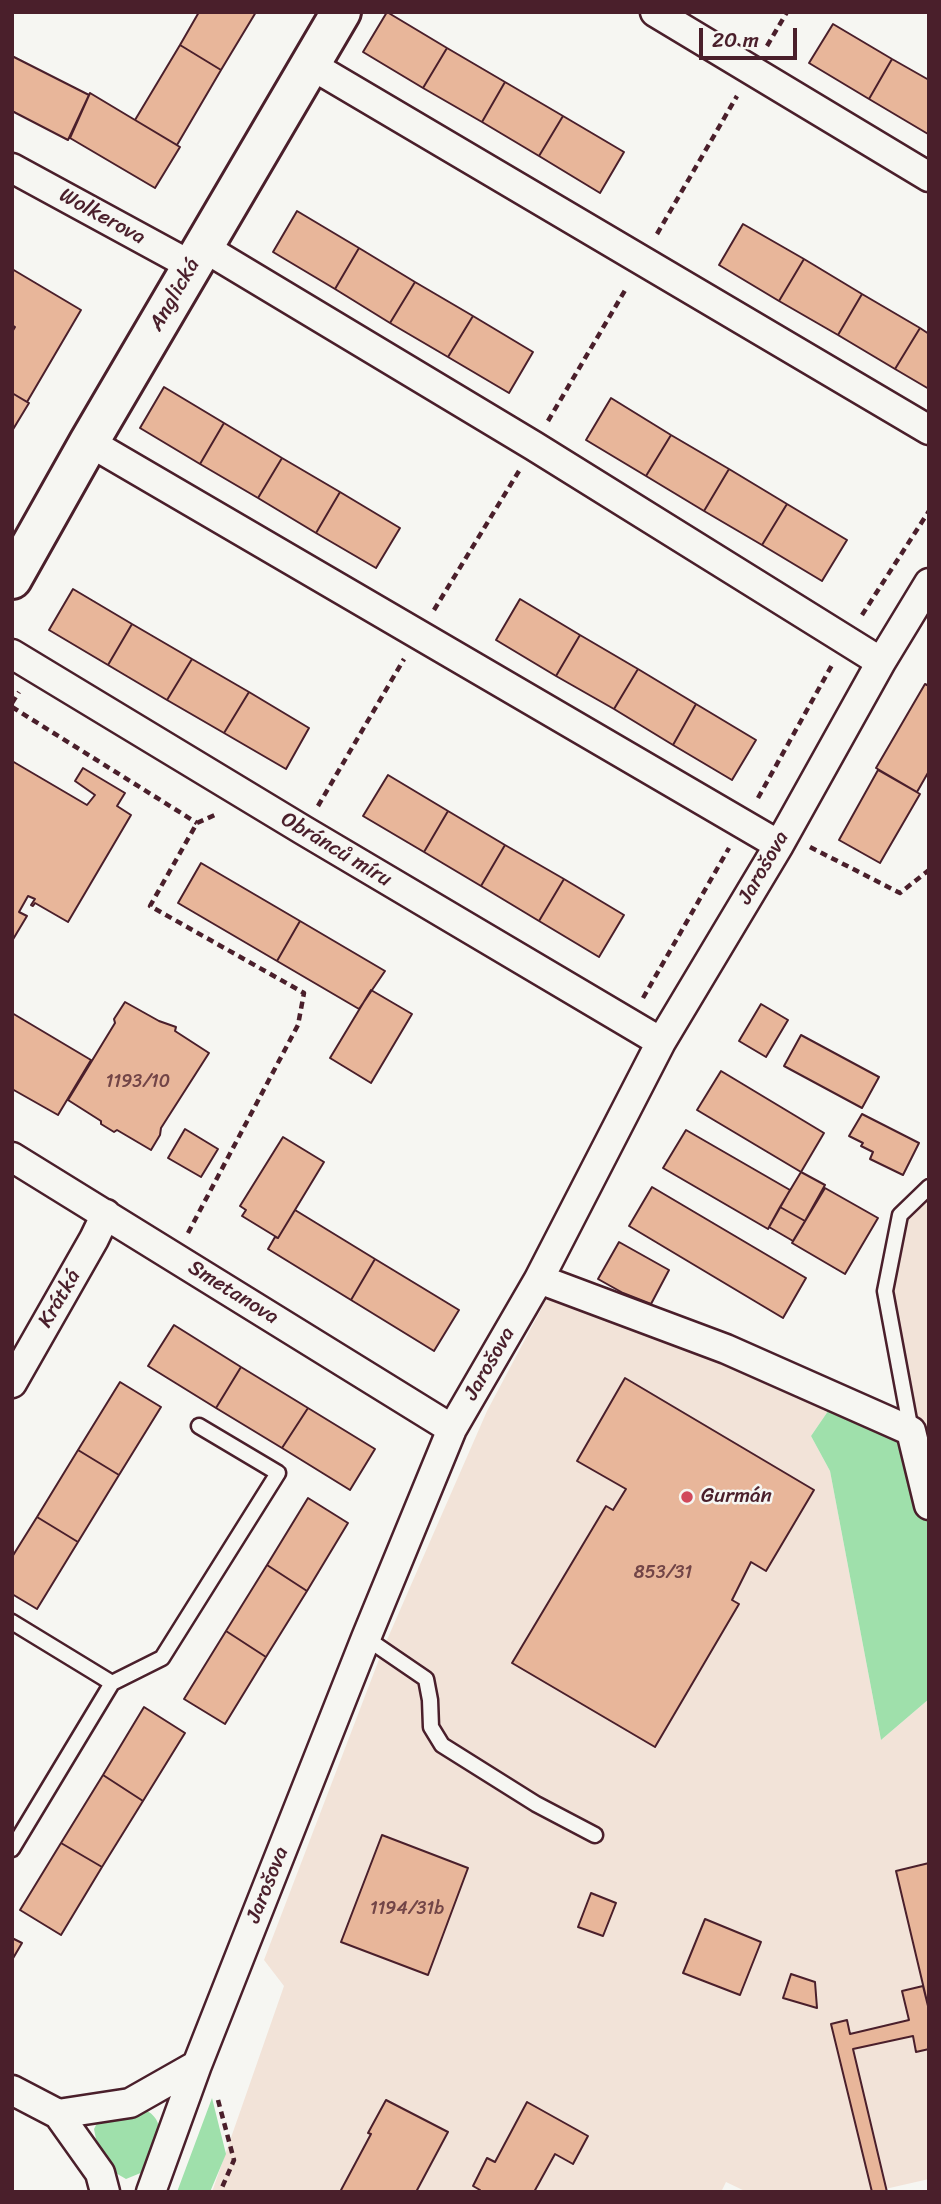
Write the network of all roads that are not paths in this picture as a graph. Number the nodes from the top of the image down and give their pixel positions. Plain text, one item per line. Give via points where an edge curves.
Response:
1 (341, 12) edge
2 (655, 12) edge
3 (311, 65) junction
4 (12, 168) edge
5 (929, 177) edge
6 (197, 257) junction
7 (929, 430) edge
8 (89, 442) junction
9 (12, 579) edge
10 (929, 583) edge
11 (12, 654) edge
12 (881, 662) junction
13 (782, 839) junction
14 (661, 1042) junction
15 (12, 1157) edge
16 (929, 1187) edge
17 (106, 1214) junction
18 (539, 1279) junction
19 (12, 1383) edge
20 (199, 1426) dead end
21 (452, 1429) junction
22 (911, 1430) junction
23 (929, 1505) edge
24 (12, 1622) edge
25 (366, 1638) junction
26 (112, 1683) junction
27 (595, 1835) dead end
28 (12, 1849) edge
29 (197, 2065) junction
30 (12, 2090) edge
31 (58, 2115) junction
32 (105, 2192) edge
33 (151, 2192) edge

1 - 3 street, Anglická
2 - 5 street
3 - 6 street, Anglická
3 - 7 street
4 - 6 street, Wolkerova
6 - 8 street, Anglická
6 - 12 street, Wolkerova via 534,446
8 - 9 street, Anglická
8 - 13 street via 743,824
10 - 12 street, Jarošova
11 - 14 street, Obránců míru
12 - 13 street, Jarošova
13 - 14 street, Jarošova
14 - 18 street, Jarošova
15 - 17 street, Smetanova
16 - 22 lane via 900,1215 885,1291
17 - 19 street, Krátká
17 - 21 street, Smetanova
18 - 21 street, Jarošova
18 - 22 street via 726,1349
20 - 26 lane via 278,1473 162,1658
21 - 25 street, Jarošova
22 - 23 street
24 - 26 lane
25 - 27 lane via 426,1679 431,1727 442,1745
25 - 29 street, Jarošova
26 - 28 lane
29 - 31 street via 130,2103
29 - 33 street, Jarošova
30 - 31 street
31 - 32 street via 100,2173

